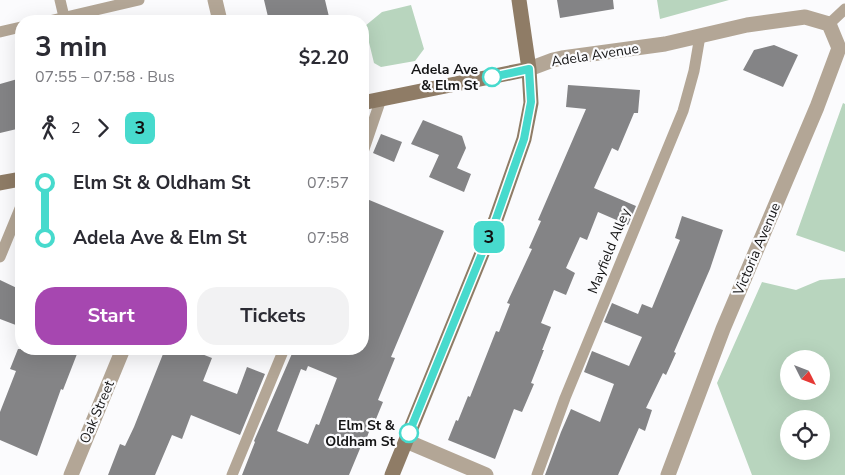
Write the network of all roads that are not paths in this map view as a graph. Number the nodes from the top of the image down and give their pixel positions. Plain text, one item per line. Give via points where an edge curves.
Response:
1 (60, 0) edge
2 (140, 0) edge
3 (215, 0) edge
4 (519, 0) edge
5 (845, 9) edge
6 (64, 15) edge
7 (84, 15) edge
8 (219, 15) edge
9 (829, 24) junction
10 (15, 28) edge
11 (0, 32) edge
12 (700, 36) junction
13 (529, 69) junction
14 (381, 99) junction
15 (369, 102) edge
16 (369, 134) edge
17 (15, 180) edge
18 (0, 183) edge
19 (15, 221) edge
20 (0, 257) edge
21 (121, 355) edge
22 (282, 355) edge
23 (406, 441) junction
24 (71, 475) edge
25 (232, 475) edge
26 (392, 475) edge
27 (486, 475) edge
28 (537, 475) edge
29 (668, 475) edge

1 - 6 lane
2 - 7 lane
3 - 8 street
4 - 13 main road
5 - 9 lane
9 - 12 street, Adela Avenue via 805,17
9 - 29 street, Victoria Avenue via 839,48 723,329
10 - 11 lane
12 - 13 street, Adela Avenue via 553,60
12 - 28 lane, Mayfield Alley via 683,111 565,398
13 - 14 main road, Adela Avenue
13 - 23 main road via 531,102 524,139 496,219
14 - 15 main road, Adela Avenue
14 - 16 lane
17 - 18 main road
19 - 20 lane
21 - 24 street, Oak Street
22 - 25 lane
23 - 26 main road
23 - 27 street

